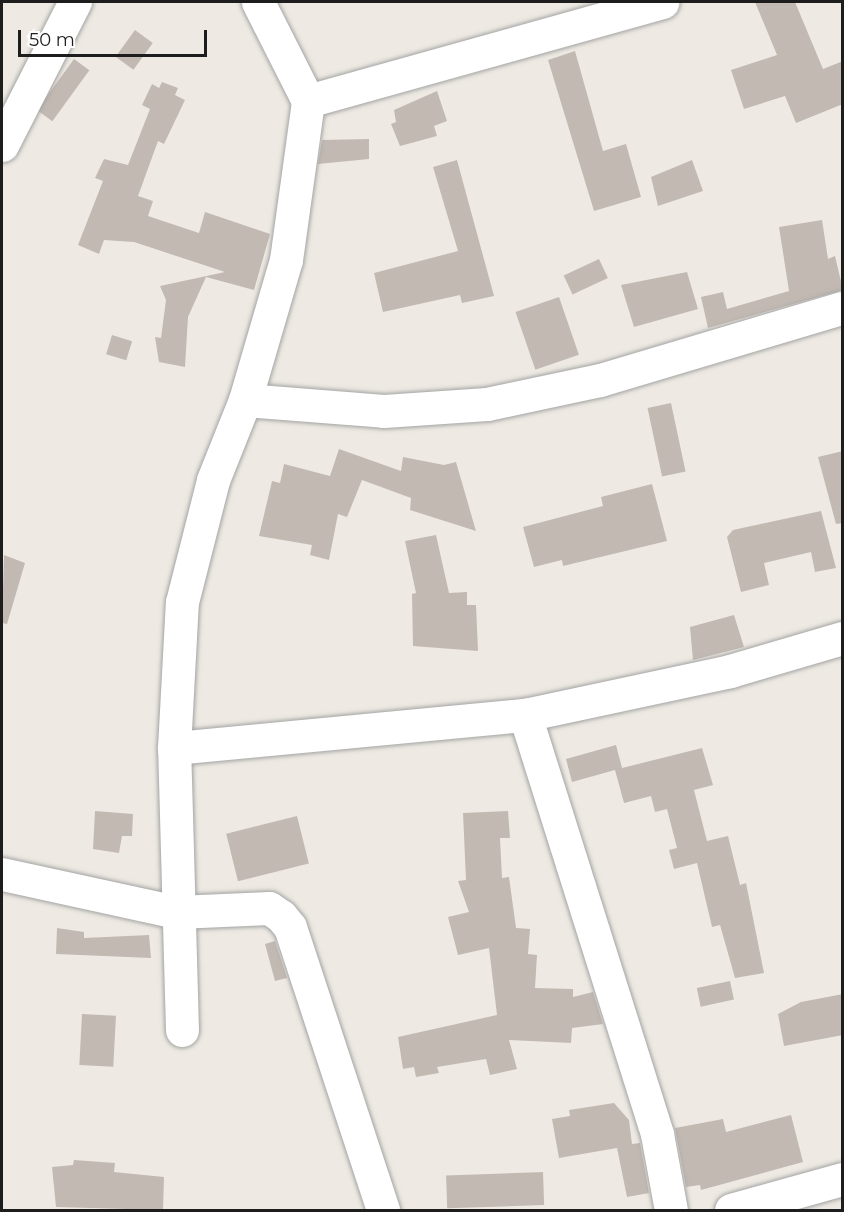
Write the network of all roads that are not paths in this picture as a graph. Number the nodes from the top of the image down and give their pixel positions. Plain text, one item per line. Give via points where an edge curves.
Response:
1 (75, 2) edge
2 (258, 2) edge
3 (662, 2) edge
4 (308, 101) junction
5 (2, 145) edge
6 (843, 308) edge
7 (245, 400) junction
8 (843, 638) edge
9 (525, 715) junction
10 (174, 748) junction
11 (2, 874) edge
12 (177, 912) junction
13 (182, 1030) dead end
14 (843, 1179) edge
15 (383, 1210) edge
16 (671, 1210) edge
17 (731, 1210) edge

1 - 5 street
2 - 4 street
3 - 4 street
4 - 7 street via 286,260
6 - 7 street via 600,380 487,404 384,411
7 - 10 street via 213,480 182,602
8 - 9 street via 730,671
9 - 10 street
9 - 16 street via 657,1134
10 - 12 street
11 - 12 street
12 - 13 street
12 - 15 street via 269,908 290,927
14 - 17 street

